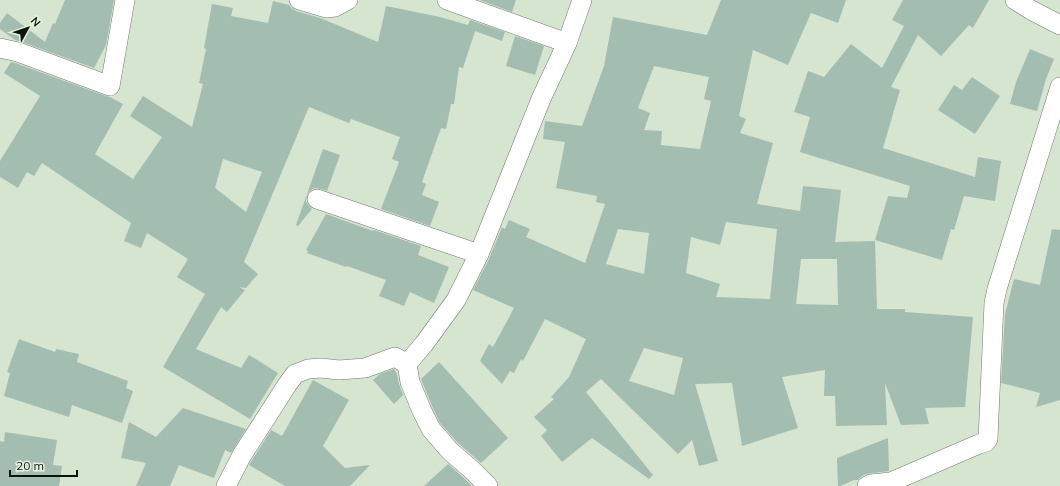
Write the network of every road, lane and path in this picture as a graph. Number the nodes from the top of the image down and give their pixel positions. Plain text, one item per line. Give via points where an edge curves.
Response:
1 (124, 0) edge
2 (299, 0) edge
3 (348, 0) edge
4 (447, 0) edge
5 (582, 0) edge
6 (1015, 0) edge
7 (1060, 25) edge
8 (567, 43) junction
9 (0, 48) edge
10 (1060, 87) edge
11 (318, 199) dead end
12 (479, 254) junction
13 (407, 364) junction
14 (892, 484) edge
15 (226, 486) edge
16 (488, 486) edge
17 (867, 486) edge

1 - 9 street via 110,86 18,52
2 - 3 street via 326,8 335,7
4 - 8 street
5 - 8 street
6 - 7 street
8 - 12 street via 541,99
10 - 14 street via 997,289 993,311 988,439
11 - 12 street
12 - 13 street via 456,300
13 - 15 street via 395,357 365,368 308,369 295,374 242,455
13 - 16 street via 410,382 431,429 450,451
14 - 17 street

